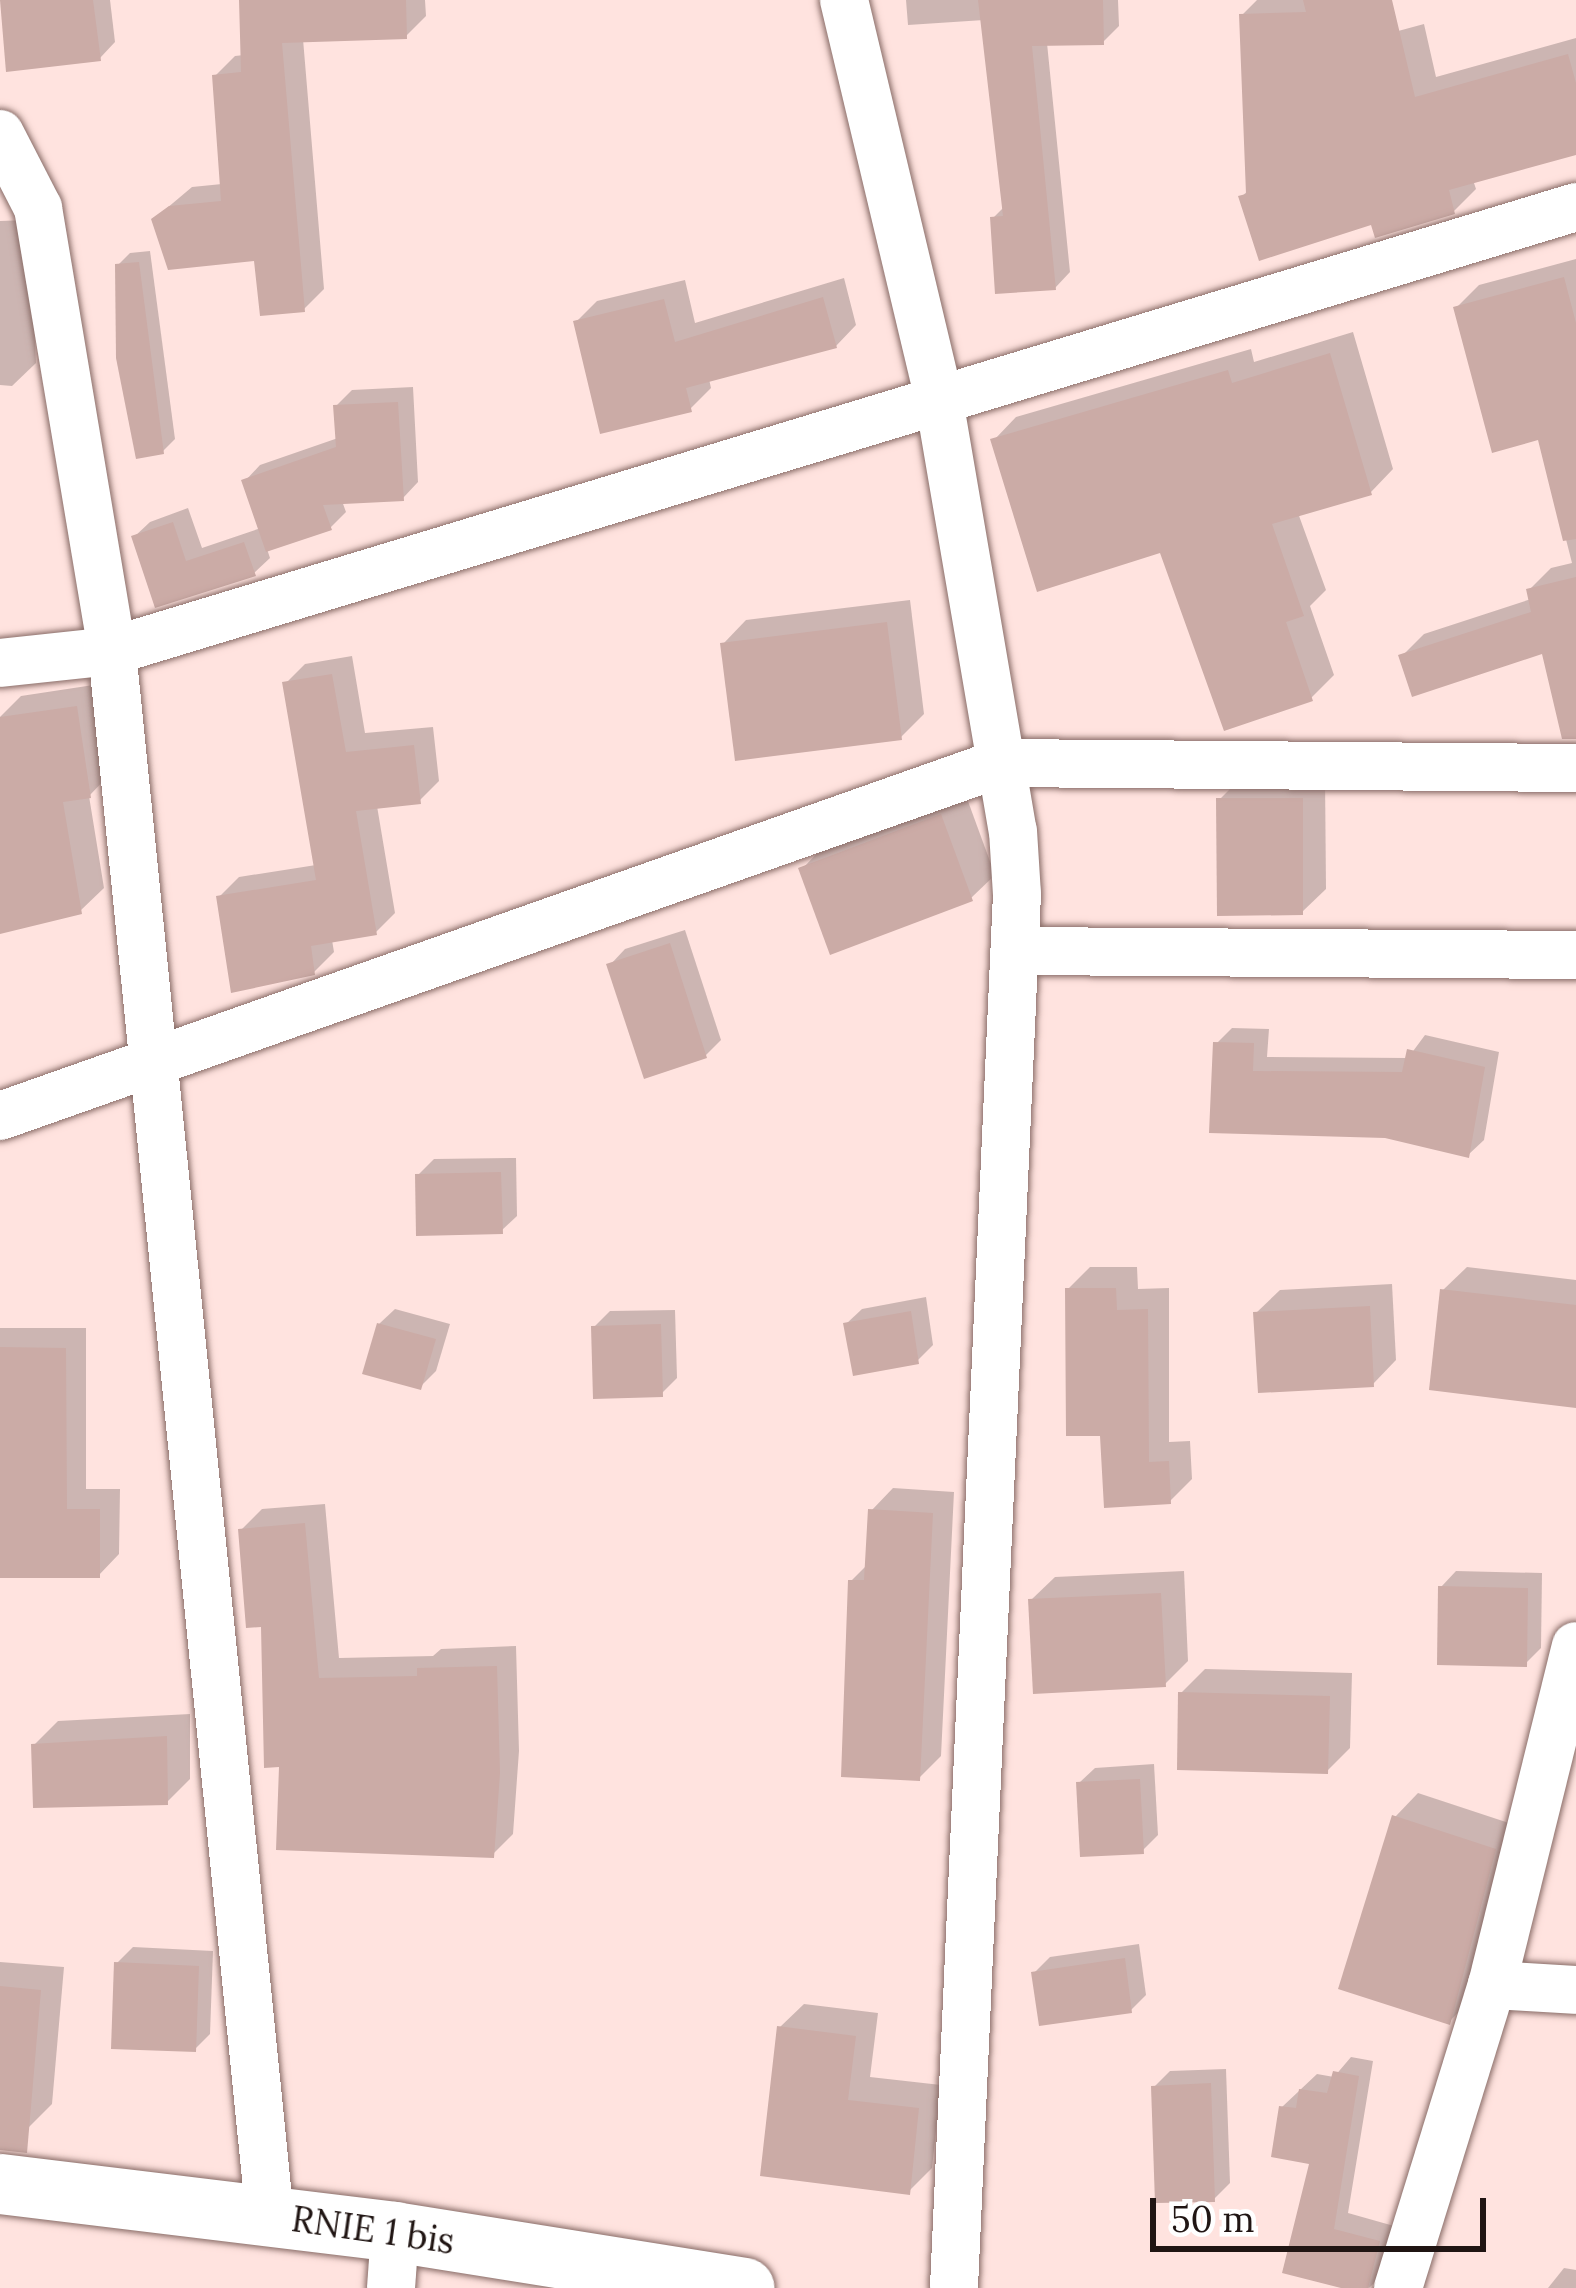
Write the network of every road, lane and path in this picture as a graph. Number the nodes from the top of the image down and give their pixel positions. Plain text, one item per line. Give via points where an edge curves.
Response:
1 (844, 0) edge
2 (0, 134) edge
3 (1576, 207) edge
4 (939, 400) junction
5 (112, 651) junction
6 (0, 664) edge
7 (1001, 763) junction
8 (1576, 768) edge
9 (1018, 951) junction
10 (1568, 968) edge
11 (152, 1060) junction
12 (0, 1116) edge
13 (1576, 1646) edge
14 (1492, 1985) junction
15 (1576, 1990) edge
16 (0, 2184) edge
17 (270, 2216) junction
18 (393, 2260) edge
19 (745, 2288) edge
20 (954, 2288) edge
21 (1398, 2288) edge

1 - 4 street
2 - 5 street via 38,208
3 - 4 street
4 - 5 street
4 - 7 street
5 - 6 street
5 - 11 street
7 - 8 street
7 - 9 street
7 - 11 street
9 - 10 street
9 - 20 street
11 - 12 street
11 - 17 street
13 - 14 street
14 - 15 street
14 - 21 street
16 - 17 main road, RNIE 1 bis
17 - 18 main road, RNIE 1 bis
18 - 19 main road, RNIE 1 bis

